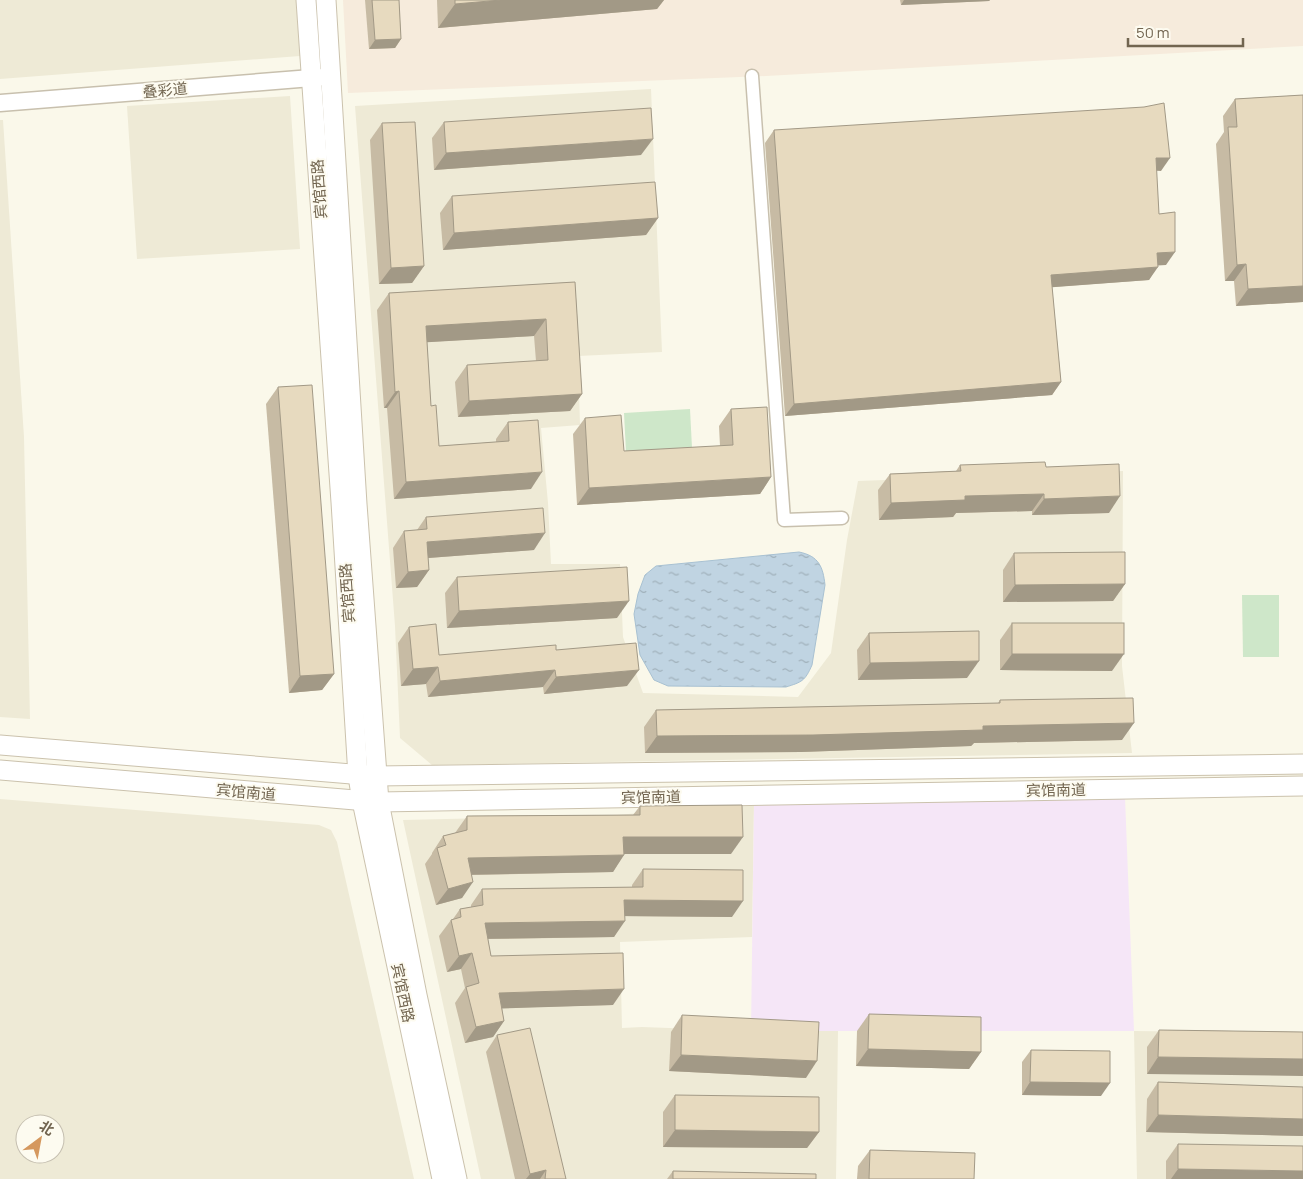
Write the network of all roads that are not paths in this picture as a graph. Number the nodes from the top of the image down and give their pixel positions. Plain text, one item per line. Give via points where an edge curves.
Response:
1 (306, 0) edge
2 (326, 0) edge
3 (330, 76) junction
4 (752, 76) dead end
5 (311, 78) junction
6 (0, 103) edge
7 (842, 518) dead end
8 (0, 745) edge
9 (1303, 764) edge
10 (0, 770) edge
11 (367, 776) junction
12 (1303, 786) edge
13 (371, 802) junction
14 (442, 1179) edge
15 (457, 1179) edge

1 - 5 main road, 宾馆西路
2 - 3 main road, 宾馆西路
3 - 5 street, 叠彩道
3 - 11 main road, 宾馆西路 via 357,504
4 - 7 street via 784,520
5 - 6 street, 叠彩道
5 - 11 main road, 宾馆西路 via 341,493
8 - 11 main road, 宾馆南道
9 - 11 main road, 宾馆南道
10 - 13 main road, 宾馆南道
11 - 13 main road, 宾馆西路
12 - 13 main road, 宾馆南道
13 - 14 main road, 宾馆西路
13 - 15 main road, 宾馆西路

